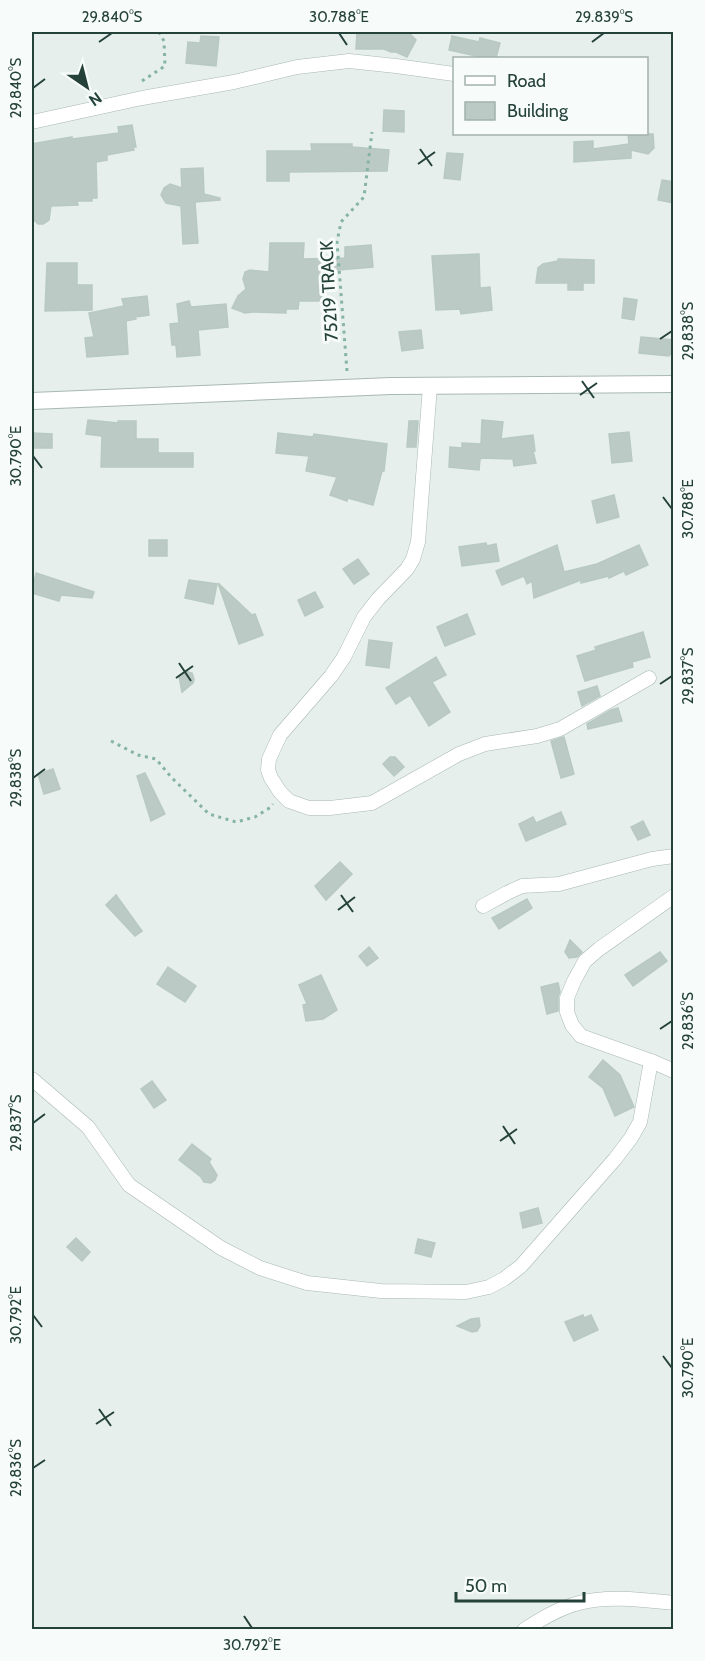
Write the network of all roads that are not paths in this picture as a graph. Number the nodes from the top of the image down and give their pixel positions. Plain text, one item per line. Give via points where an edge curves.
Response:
1 (453, 74) edge
2 (32, 122) edge
3 (674, 384) edge
4 (430, 386) junction
5 (32, 401) edge
6 (649, 678) dead end
7 (674, 856) edge
8 (674, 896) edge
9 (483, 906) dead end
10 (651, 1061) junction
11 (674, 1071) edge
12 (32, 1079) edge
13 (674, 1603) edge
14 (524, 1629) edge

1 - 2 street via 349,62 297,67
3 - 4 street
4 - 5 street
4 - 6 street via 418,542 412,559 364,617 331,676 280,735 268,770 279,792 289,801 309,808 372,803 459,754 485,744 560,729
7 - 9 street via 559,884 522,886
8 - 10 street via 585,962 567,998 567,1012 581,1035
10 - 11 street
10 - 12 street via 640,1122 615,1159 520,1266 489,1287 466,1292 381,1291 307,1283 260,1268 221,1248 129,1185 88,1127
13 - 14 street via 623,1598 580,1603

